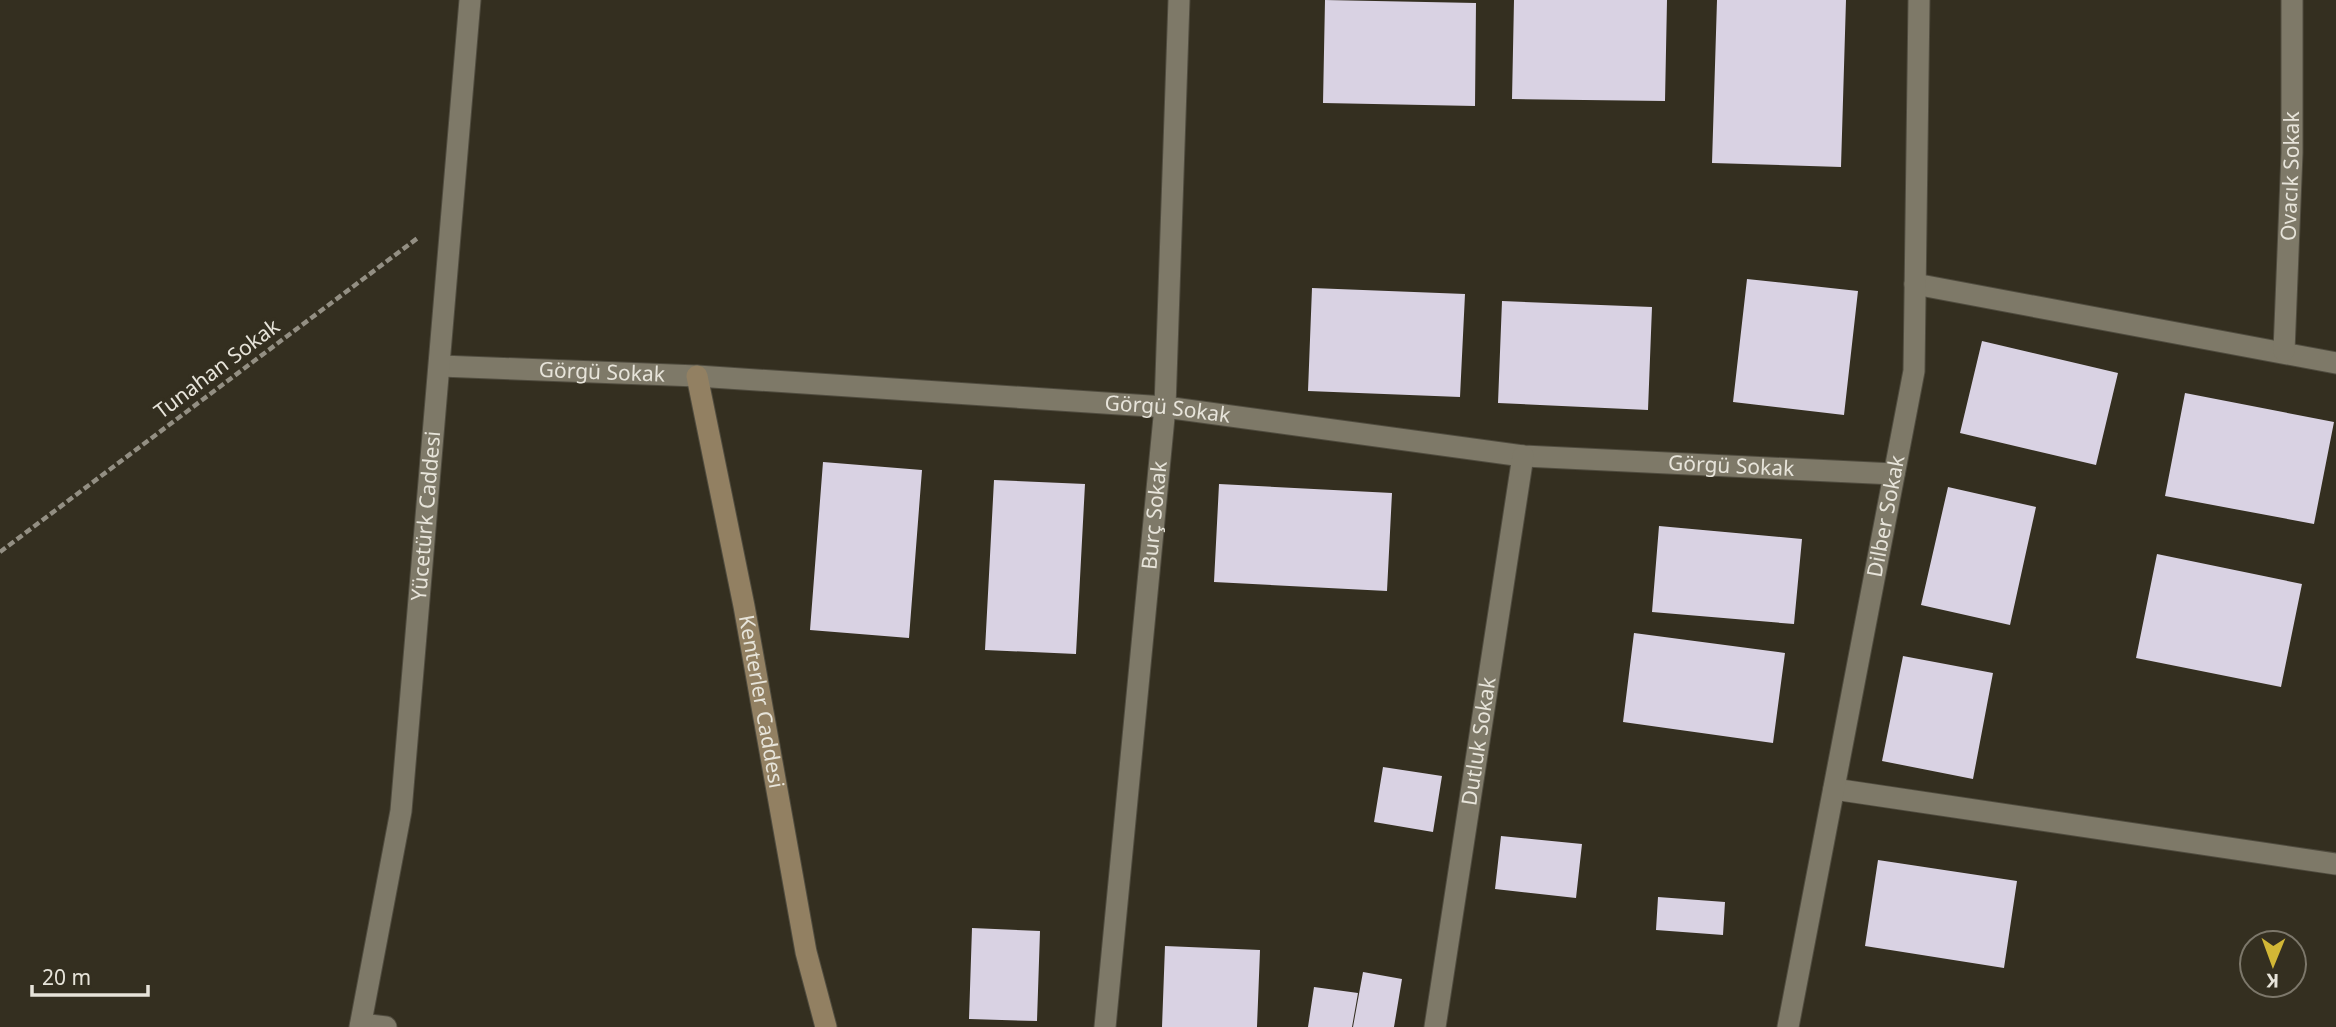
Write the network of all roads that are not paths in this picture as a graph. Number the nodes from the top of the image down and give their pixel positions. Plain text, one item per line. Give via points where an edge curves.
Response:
1 (470, 0) edge
2 (1179, 0) edge
3 (1919, 0) edge
4 (2292, 0) edge
5 (1915, 284) junction
6 (2284, 351) junction
7 (2336, 363) edge
8 (441, 366) junction
9 (697, 376) junction
10 (1165, 407) junction
11 (1523, 456) junction
12 (1894, 474) junction
13 (1833, 789) junction
14 (2336, 864) edge
15 (361, 1025) edge
16 (386, 1027) edge
17 (826, 1027) edge
18 (1105, 1027) edge
19 (1435, 1027) edge
20 (1788, 1027) edge

1 - 8 street, Yücetürk Caddesi
2 - 10 street, Burç Sokak
3 - 5 street, Dilber Sokak
4 - 6 street, Ovacık Sokak
5 - 6 street
5 - 12 street, Dilber Sokak via 1914,371
6 - 7 street
8 - 9 street, Görgü Sokak
8 - 15 street, Yücetürk Caddesi via 401,811
9 - 10 street, Görgü Sokak
9 - 17 street, Kenterler Caddesi via 806,952
10 - 11 street, Görgü Sokak
10 - 18 street, Burç Sokak
11 - 12 street, Görgü Sokak
11 - 19 street, Dutluk Sokak
12 - 13 street, Dilber Sokak
13 - 14 street
13 - 20 street, Dilber Sokak
15 - 16 street

